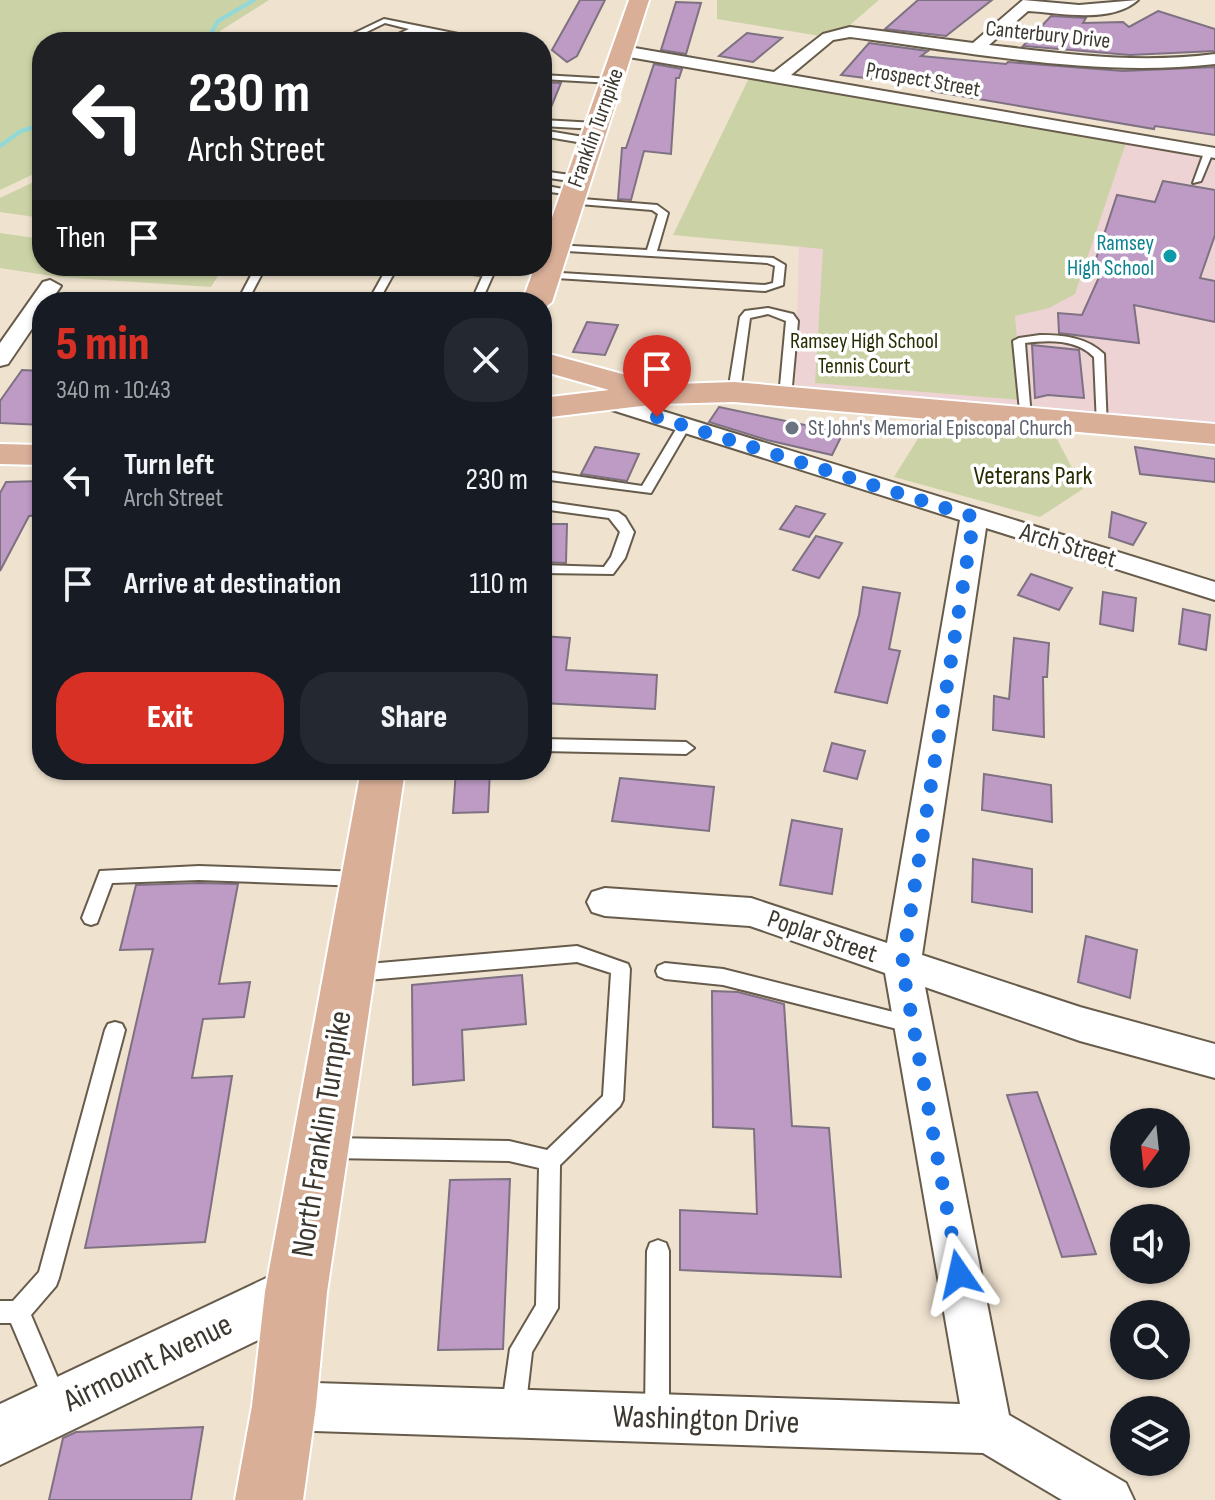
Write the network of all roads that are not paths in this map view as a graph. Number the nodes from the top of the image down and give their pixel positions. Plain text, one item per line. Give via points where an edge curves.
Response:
1 (639, 0) edge
2 (1131, 0) edge
3 (1028, 3) edge
4 (417, 29) junction
5 (361, 32) edge
6 (410, 32) edge
7 (433, 32) edge
8 (877, 34) junction
9 (975, 49) junction
10 (623, 51) junction
11 (1215, 59) edge
12 (778, 77) junction
13 (552, 78) edge
14 (612, 81) junction
15 (806, 82) junction
16 (552, 125) edge
17 (552, 133) edge
18 (593, 134) junction
19 (1212, 152) edge
20 (552, 179) edge
21 (1196, 181) dead end
22 (552, 189) edge
23 (573, 191) junction
24 (552, 247) edge
25 (651, 253) junction
26 (552, 260) edge
27 (552, 261) edge
28 (50, 286) dead end
29 (46, 292) edge
30 (32, 312) edge
31 (0, 359) edge
32 (552, 364) edge
33 (734, 392) junction
34 (658, 394) junction
35 (785, 397) junction
36 (601, 399) junction
37 (552, 406) edge
38 (1025, 418) junction
39 (1103, 425) junction
40 (684, 426) junction
41 (1215, 434) edge
42 (0, 454) edge
43 (32, 455) edge
44 (552, 476) edge
45 (552, 506) edge
46 (974, 517) junction
47 (552, 569) edge
48 (1215, 591) edge
49 (552, 745) edge
50 (686, 748) dead end
51 (381, 780) edge
52 (366, 879) junction
53 (605, 902) dead end
54 (91, 918) dead end
55 (902, 965) junction
56 (665, 971) dead end
57 (348, 974) junction
58 (913, 1025) junction
59 (115, 1030) dead end
60 (1215, 1061) edge
61 (320, 1149) junction
62 (550, 1161) junction
63 (658, 1251) dead end
64 (296, 1292) junction
65 (9, 1312) edge
66 (284, 1406) junction
67 (58, 1407) junction
68 (513, 1413) junction
69 (657, 1418) junction
70 (988, 1429) junction
71 (0, 1435) edge
72 (269, 1500) edge
73 (1109, 1500) edge

1 - 10 main road, Franklin Turnpike
2 - 3 street via 1096,8
3 - 9 street
4 - 5 lane via 384,21
4 - 6 lane
4 - 7 lane
8 - 9 street, Canterbury Drive
8 - 12 street, Canterbury Drive via 828,37
8 - 15 street, Canterbury Drive via 849,39
9 - 11 street, Canterbury Drive via 1115,64
10 - 12 street, Prospect Street
10 - 14 main road, Franklin Turnpike
12 - 15 street, Prospect Street
13 - 14 lane
14 - 18 main road, Franklin Turnpike
15 - 19 street, Prospect Street
16 - 18 lane
17 - 18 lane
18 - 23 main road, Franklin Turnpike
19 - 21 lane
20 - 23 lane
22 - 23 lane
23 - 24 main road, Franklin Turnpike
23 - 25 lane via 663,213
25 - 26 lane
25 - 27 lane via 769,260 780,265 778,285 765,288
28 - 29 street
30 - 31 street
32 - 34 main road
33 - 34 main road
33 - 35 main road
33 - 35 lane via 745,317 768,311 792,321
34 - 36 main road
35 - 38 main road
36 - 37 main road
36 - 40 street, Arch Street
38 - 39 main road
38 - 39 lane via 1019,341 1083,342 1100,356
39 - 41 main road
40 - 44 lane via 646,490
40 - 46 street, Arch Street
42 - 43 main road
45 - 47 lane via 613,515 627,532 608,571
46 - 48 street, Arch Street
46 - 55 street
49 - 50 lane
51 - 52 main road, North Franklin Turnpike
52 - 54 lane via 199,873 106,876
52 - 57 main road, North Franklin Turnpike
53 - 55 street, Poplar Street via 751,912
55 - 58 street
55 - 60 street, Poplar Street via 1080,1024
56 - 58 lane via 723,977
57 - 61 main road, North Franklin Turnpike
57 - 62 lane via 577,954 621,969 613,1100
58 - 70 street
59 - 65 lane via 48,1278
61 - 62 lane via 509,1151
61 - 64 main road, North Franklin Turnpike
62 - 68 lane via 547,1308 521,1349
63 - 69 lane
64 - 66 main road, North Franklin Turnpike
64 - 67 street, Airmount Avenue
65 - 67 lane
66 - 68 street, Washington Drive
66 - 72 main road, North Franklin Turnpike
67 - 71 street, Airmount Avenue
68 - 69 street, Washington Drive
69 - 70 street, Washington Drive
70 - 73 street, Washington Drive

